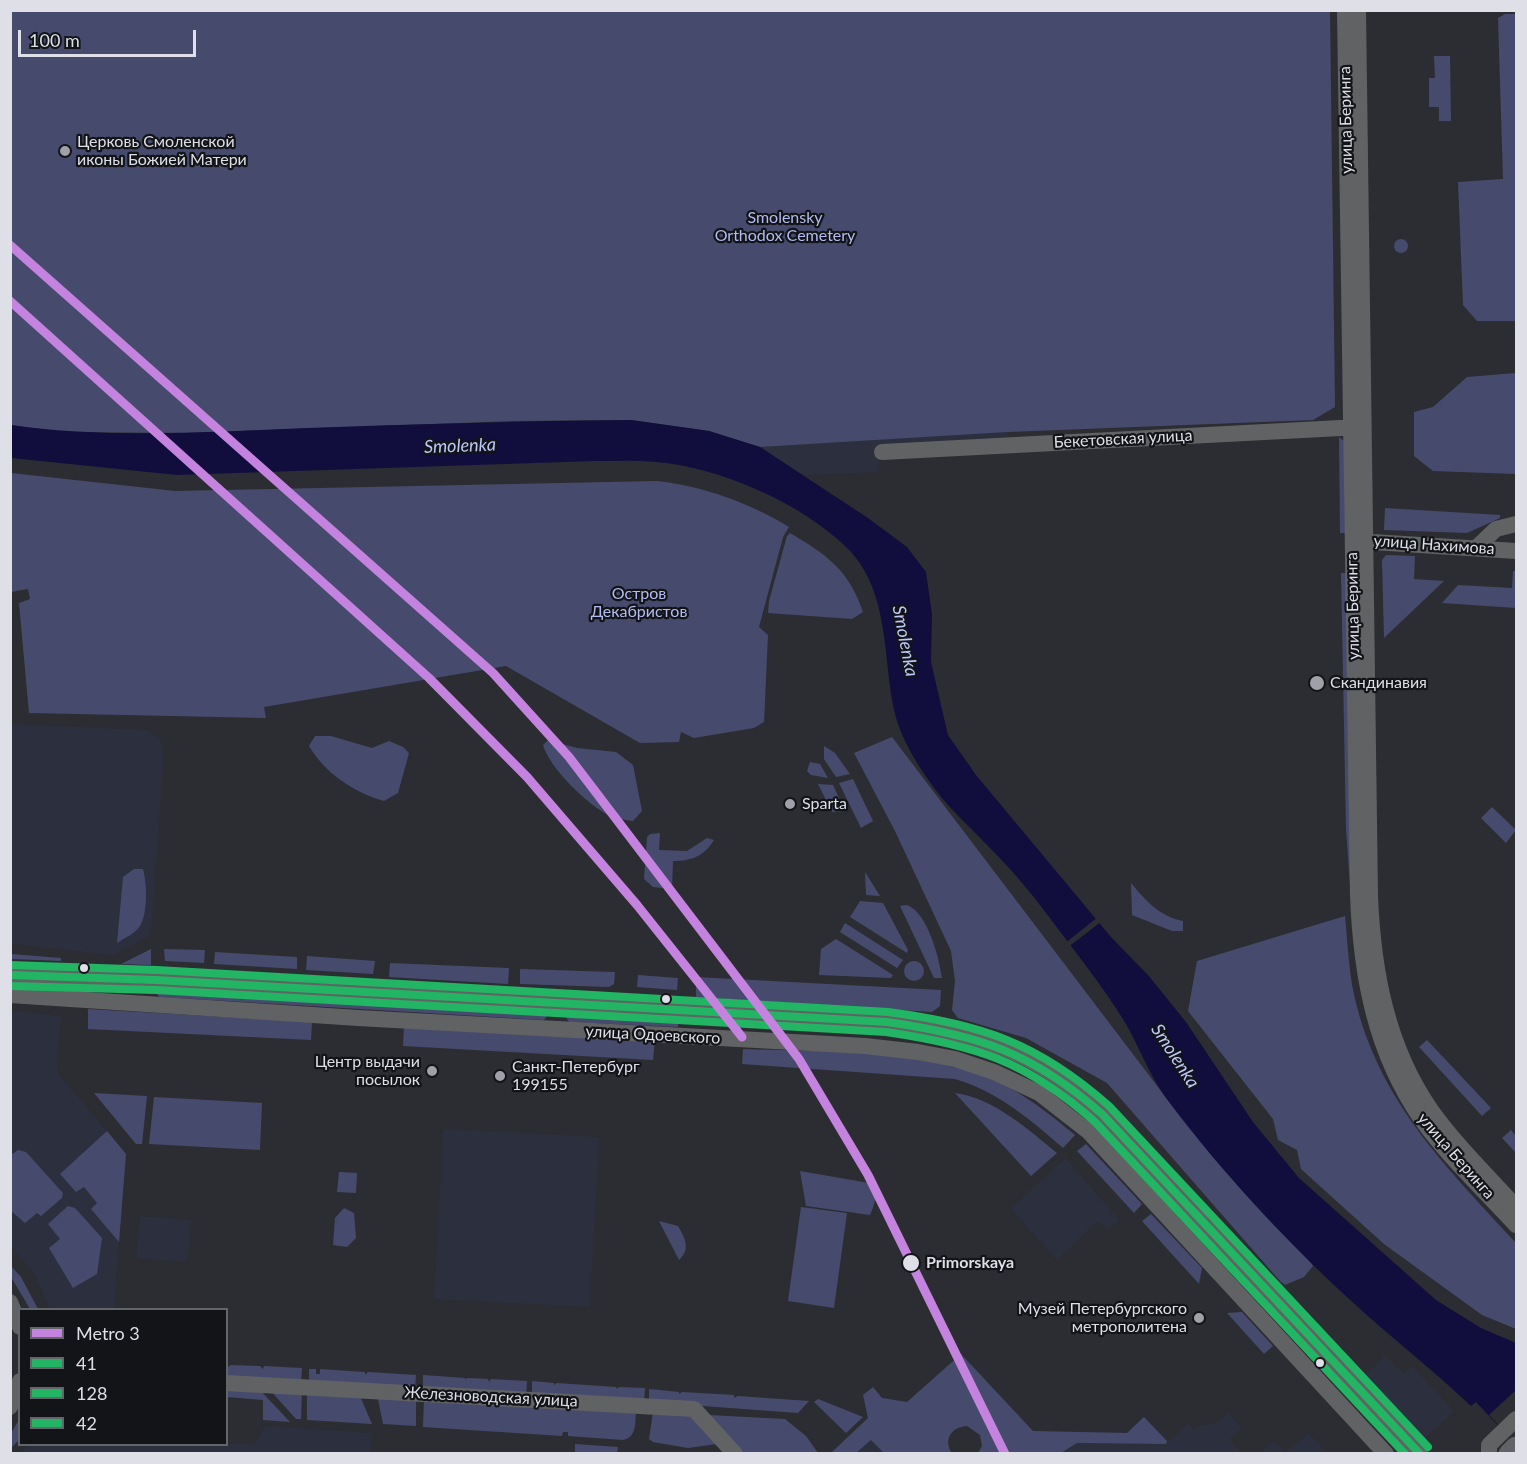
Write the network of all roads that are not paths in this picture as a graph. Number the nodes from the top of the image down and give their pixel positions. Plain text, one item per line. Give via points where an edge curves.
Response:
1 (1345, 10) edge
2 (1358, 10) edge
3 (1357, 427) junction
4 (882, 452) dead end
5 (1516, 524) edge
6 (1359, 541) junction
7 (1476, 548) junction
8 (1516, 550) edge
9 (10, 975) edge
10 (150, 980) junction
11 (10, 995) edge
12 (558, 1003) junction
13 (148, 1004) junction
14 (557, 1030) junction
15 (1516, 1207) edge
16 (1516, 1225) edge
17 (10, 1302) edge
18 (18, 1322) edge
19 (228, 1383) edge
20 (18, 1387) edge
21 (10, 1407) edge
22 (1516, 1419) edge
23 (1510, 1439) edge
24 (735, 1454) edge
25 (1386, 1454) edge
26 (1420, 1454) edge
27 (1489, 1454) edge
28 (1509, 1454) edge

1 - 3 street, улица Беринга
2 - 3 street, улица Беринга
3 - 4 street, Бекетовская улица
3 - 6 street, улица Беринга
5 - 7 street via 1496,529
6 - 7 street, улица Нахимова
6 - 15 street, улица Беринга via 1370,896 1377,980 1397,1044 1422,1096 1450,1134
6 - 16 street, улица Беринга via 1358,907 1362,963 1371,1009 1392,1064 1424,1122
7 - 8 street, улица Нахимова
9 - 10 street, улица Одоевского
10 - 12 street, улица Одоевского
10 - 13 street
11 - 13 street, улица Одоевского
12 - 14 street
12 - 26 street, улица Одоевского via 887,1022 969,1035 1025,1057 1053,1072 1102,1114
13 - 14 street, улица Одоевского
14 - 25 street, улица Одоевского via 918,1052 994,1072 1039,1093 1089,1132
17 - 18 street
19 - 24 street, Железноводская улица via 694,1409
20 - 21 street
22 - 23 street
23 - 27 street via 1489,1445
23 - 28 main road

